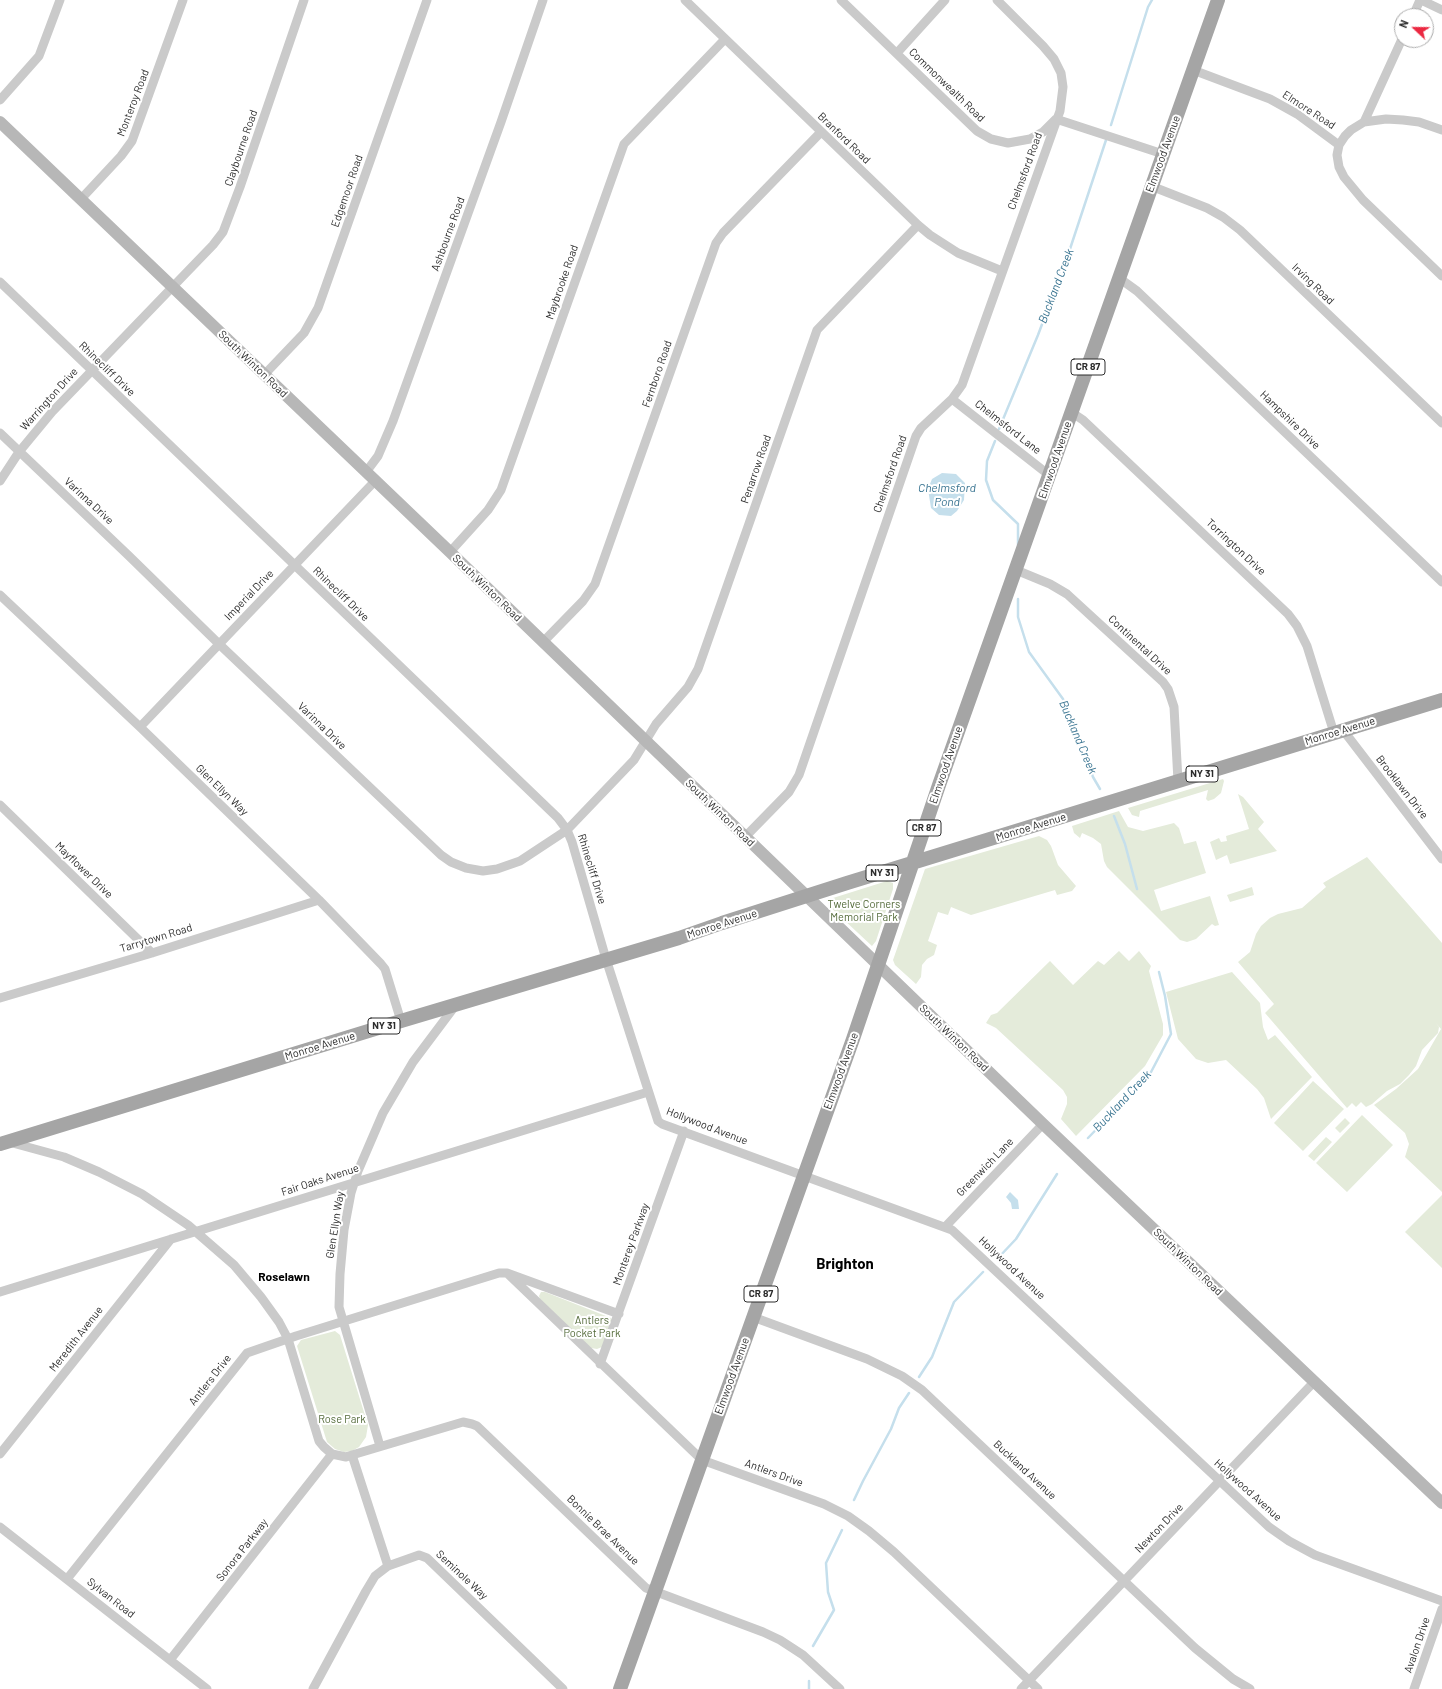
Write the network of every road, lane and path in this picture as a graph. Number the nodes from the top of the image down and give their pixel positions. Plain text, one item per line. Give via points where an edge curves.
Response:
1 (60, 0) edge
2 (183, 0) edge
3 (304, 0) edge
4 (427, 0) edge
5 (543, 0) edge
6 (685, 0) edge
7 (841, 0) edge
8 (945, 0) edge
9 (997, 0) edge
10 (1218, 0) edge
11 (1421, 0) edge
12 (1442, 10) edge
13 (725, 39) junction
14 (1398, 48) edge
15 (897, 53) junction
16 (1193, 70) junction
17 (0, 100) edge
18 (1056, 119) junction
19 (0, 122) edge
20 (1364, 122) junction
21 (1442, 130) edge
22 (821, 132) junction
23 (1339, 144) junction
24 (1163, 154) junction
25 (1151, 186) junction
26 (81, 199) junction
27 (918, 225) junction
28 (1002, 271) junction
29 (1442, 276) edge
30 (1119, 278) junction
31 (0, 282) edge
32 (172, 287) junction
33 (91, 370) junction
34 (264, 375) junction
35 (952, 399) junction
36 (1071, 412) junction
37 (1442, 423) edge
38 (0, 434) edge
39 (19, 452) junction
40 (366, 472) junction
41 (1049, 475) junction
42 (0, 481) edge
43 (375, 481) junction
44 (450, 552) junction
45 (294, 566) junction
46 (1016, 570) junction
47 (1442, 582) edge
48 (0, 595) edge
49 (543, 642) junction
50 (219, 644) junction
51 (1442, 700) edge
52 (140, 727) junction
53 (1338, 732) junction
54 (646, 741) junction
55 (1178, 781) junction
56 (0, 805) edge
57 (567, 830) junction
58 (746, 837) junction
59 (1442, 859) edge
60 (912, 864) junction
61 (807, 896) junction
62 (319, 900) junction
63 (152, 953) junction
64 (606, 959) junction
65 (878, 965) junction
66 (0, 998) edge
67 (455, 1006) junction
68 (401, 1020) junction
69 (648, 1092) junction
70 (1043, 1124) junction
71 (684, 1131) junction
72 (3, 1142) edge
73 (803, 1175) junction
74 (355, 1182) junction
75 (945, 1226) junction
76 (197, 1232) junction
77 (171, 1239) junction
78 (507, 1273) junction
79 (0, 1292) edge
80 (619, 1314) junction
81 (753, 1317) junction
82 (343, 1322) junction
83 (288, 1339) junction
84 (600, 1364) junction
85 (1314, 1382) junction
86 (380, 1446) junction
87 (0, 1454) edge
88 (332, 1454) junction
89 (352, 1455) junction
90 (702, 1460) junction
91 (1220, 1481) junction
92 (1442, 1503) edge
93 (0, 1526) edge
94 (388, 1566) junction
95 (67, 1579) junction
96 (1125, 1581) junction
97 (655, 1592) junction
98 (1442, 1601) edge
99 (1442, 1609) edge
100 (170, 1660) junction
101 (1029, 1680) junction
102 (207, 1689) edge
103 (313, 1689) edge
104 (563, 1689) edge
105 (620, 1689) edge
106 (840, 1689) edge
107 (1021, 1689) edge
108 (1038, 1689) edge
109 (1250, 1689) edge
110 (1414, 1689) edge

1 - 17 street via 39,56
2 - 26 street, Monteroy Road via 132,141
3 - 32 street, Claybourne Road via 223,232
4 - 34 street, Edgemoor Road via 320,304 304,333
5 - 40 street, Ashbourne Road via 393,421 378,456
6 - 13 street, Branford Road
7 - 15 street, Commonwealth Road
8 - 15 street
9 - 18 street, Chelmsford Road via 1043,46 1058,65 1063,95
10 - 16 main road, Elmwood Avenue / CR 87
11 - 12 street
13 - 22 street, Branford Road
13 - 44 street, Maybrooke Road via 624,144 501,490 488,510
14 - 20 street
15 - 18 street, Commonwealth Road via 977,131 991,139 1008,143 1030,140
16 - 23 street, Elmore Road via 1270,99 1297,114
16 - 24 main road, Elmwood Avenue / CR 87
18 - 24 street
18 - 28 street, Chelmsford Road
19 - 26 main road, South Winton Road
20 - 21 street via 1403,120 1419,122
20 - 23 street via 1351,130
22 - 27 street, Branford Road
22 - 49 street, Fernboro Road via 728,227 716,243 595,584 583,601
23 - 29 street, Elmore Road via 1339,167 1350,185
24 - 25 main road, Elmwood Avenue / CR 87
25 - 30 main road, Elmwood Avenue / CR 87
25 - 37 street, Irving Road via 1207,208 1240,230
26 - 32 main road, South Winton Road
27 - 28 street, Branford Road via 958,253
27 - 54 street, Penarrow Road via 817,330 698,669 688,687 656,724
28 - 35 street, Chelmsford Road via 965,378
30 - 36 main road, Elmwood Avenue / CR 87
30 - 47 street, Hampshire Drive via 1137,291
31 - 33 street, Rhinecliff Drive
32 - 33 street, Warrington Drive
32 - 34 main road, South Winton Road
33 - 39 street, Warrington Drive
33 - 45 street, Rhinecliff Drive
34 - 40 main road, South Winton Road
35 - 41 street, Chelmsford Lane
35 - 58 street, Chelmsford Road via 916,436 799,775 788,792
36 - 41 main road, Elmwood Avenue / CR 87
36 - 53 street, Torrington Drive via 1083,420 1288,614 1304,637
38 - 39 street, Varinna Drive
39 - 42 street, Warrington Drive
39 - 50 street, Varinna Drive
40 - 43 main road, South Winton Road
41 - 46 main road, Elmwood Avenue / CR 87
43 - 44 main road, South Winton Road
43 - 45 street, Imperial Drive
44 - 49 main road, South Winton Road
45 - 50 street, Imperial Drive
45 - 57 street, Rhinecliff Drive via 558,818
46 - 55 street, Continental Drive via 1067,594 1163,682 1174,707
46 - 60 main road, Elmwood Avenue / CR 87
48 - 52 street, Glen Ellyn Way
49 - 54 main road, South Winton Road
50 - 52 street, Imperial Drive
50 - 57 street, Varinna Drive via 451,862 475,870 502,868 520,861
51 - 53 main road, Monroe Avenue / NY 31
52 - 62 street, Glen Ellyn Way
53 - 55 main road, Monroe Avenue / NY 31
53 - 59 street, Brooklawn Drive
54 - 57 street, Varinna Drive via 634,760
54 - 58 main road, South Winton Road
55 - 60 main road, Monroe Avenue / NY 31
56 - 63 street, Mayflower Drive
57 - 64 street, Rhinecliff Drive
58 - 61 main road, South Winton Road
60 - 61 main road, Monroe Avenue / NY 31
60 - 65 main road, Elmwood Avenue / CR 87
61 - 64 main road, Monroe Avenue / NY 31
61 - 65 main road, South Winton Road
62 - 63 street, Tarrytown Road
62 - 68 street, Glen Ellyn Way via 385,969
63 - 66 street, Tarrytown Road
64 - 67 main road, Monroe Avenue / NY 31
64 - 69 street, Hollywood Avenue
65 - 70 main road, South Winton Road
65 - 73 main road, Elmwood Avenue / CR 87
67 - 68 main road, Monroe Avenue / NY 31
67 - 74 street, Glen Ellyn Way via 413,1062 393,1094 373,1133
68 - 72 main road, Monroe Avenue / NY 31
69 - 71 street, Hollywood Avenue via 658,1121
69 - 74 street, Fair Oaks Avenue
70 - 75 street, Greenwich Lane
70 - 85 main road, South Winton Road
71 - 73 street, Hollywood Avenue
71 - 80 street, Monterey Parkway
72 - 76 street via 64,1157 99,1172 153,1201
73 - 75 street, Hollywood Avenue
73 - 81 main road, Elmwood Avenue / CR 87
74 - 76 street, Fair Oaks Avenue
74 - 82 street, Glen Ellyn Way via 348,1206 341,1252 339,1307
75 - 91 street, Hollywood Avenue via 959,1235
76 - 77 street, Fair Oaks Avenue
76 - 83 street via 234,1265 261,1297
77 - 79 street, Fair Oaks Avenue
77 - 87 street, Meredith Avenue
78 - 80 street
78 - 82 street, Antlers Drive via 499,1273
78 - 84 street, Antlers Drive
80 - 84 street, Monterey Parkway
81 - 90 main road, Elmwood Avenue / CR 87
81 - 96 street, Buckland Avenue via 868,1359 917,1387
82 - 83 street, Antlers Drive
82 - 86 street, Glen Ellyn Way
83 - 88 street via 316,1432 324,1447
83 - 95 street, Antlers Drive via 244,1356
84 - 90 street, Antlers Drive
85 - 91 street, Newton Drive
85 - 92 main road, South Winton Road
86 - 89 street, Bonnie Brae Avenue
86 - 97 street, Bonnie Brae Avenue via 463,1422 477,1426 646,1588
88 - 89 street via 346,1457
88 - 100 street, Sonora Parkway
89 - 94 street
90 - 97 main road, Elmwood Avenue / CR 87
90 - 101 street, Antlers Drive via 824,1504 848,1516 894,1552
91 - 96 street, Newton Drive
91 - 98 street, Hollywood Avenue via 1269,1527 1302,1549
93 - 95 street, Sylvan Road
94 - 103 street, Seminole Way via 380,1571 368,1587
94 - 104 street, Seminole Way via 415,1556 427,1558
95 - 100 street, Sylvan Road
96 - 101 street, Newton Drive
96 - 109 street, Buckland Avenue via 1209,1660
97 - 105 main road, Elmwood Avenue / CR 87
97 - 106 street, Bonnie Brae Avenue via 780,1640 803,1655
99 - 110 street, Avalon Drive
100 - 102 street, Sylvan Road
101 - 107 street, Newton Drive
101 - 108 street, Antlers Drive

